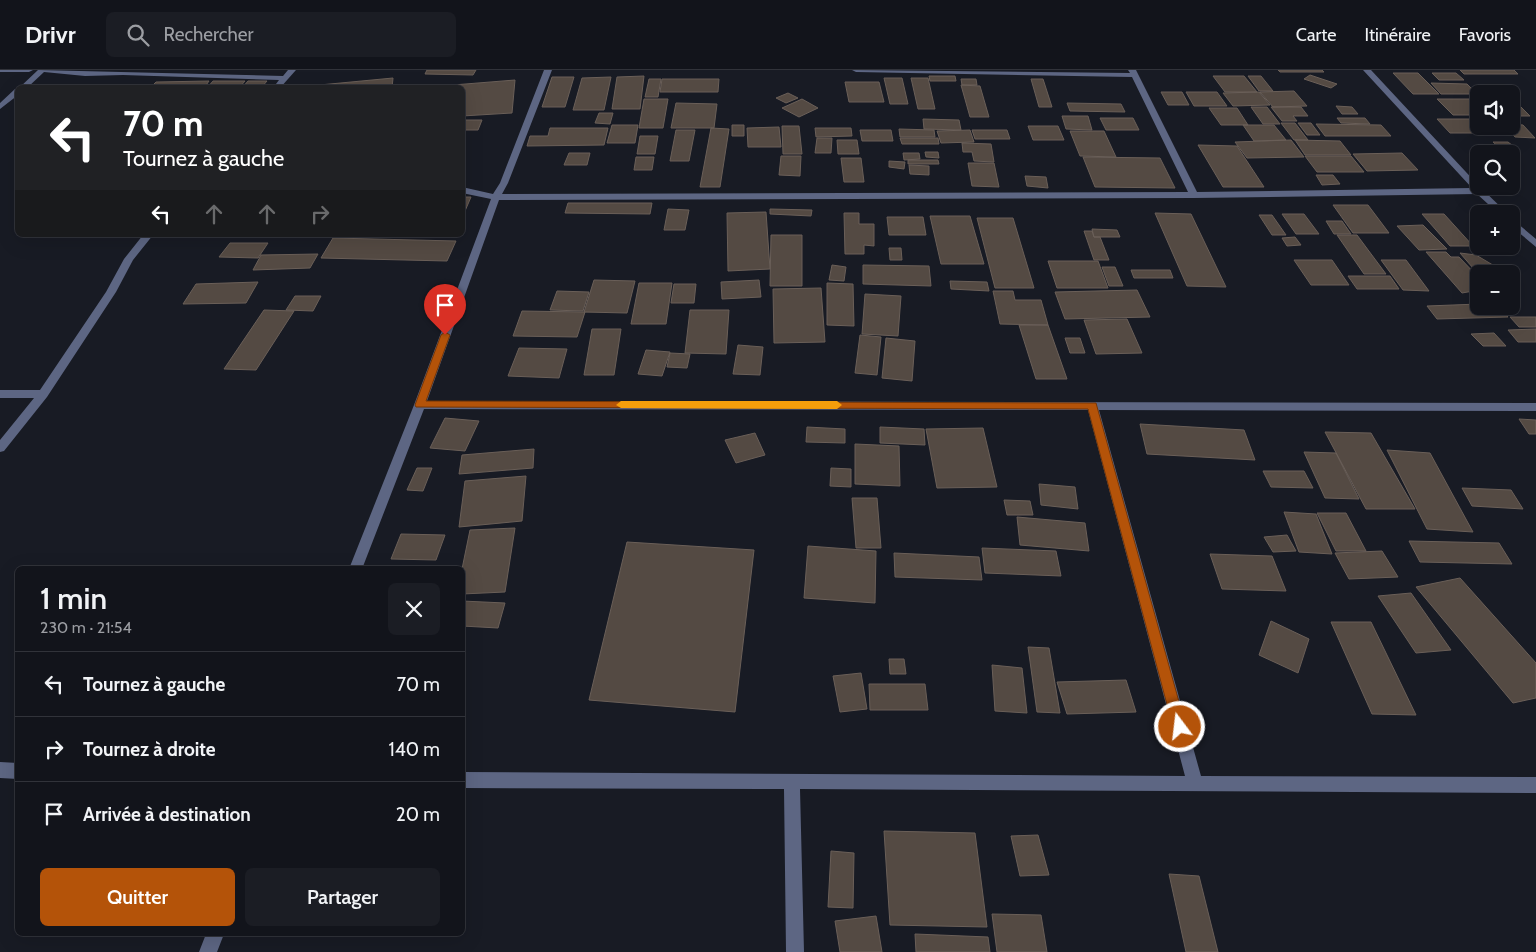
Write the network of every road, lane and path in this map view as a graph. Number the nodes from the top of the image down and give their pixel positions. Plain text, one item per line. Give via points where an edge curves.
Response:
1 (0, 70) edge
2 (29, 70) edge
3 (43, 70) edge
4 (292, 70) edge
5 (548, 70) edge
6 (856, 70) edge
7 (1367, 70) edge
8 (1134, 72) edge
9 (284, 78) junction
10 (26, 85) edge
11 (278, 85) edge
12 (15, 94) edge
13 (0, 106) edge
14 (1470, 180) edge
15 (1470, 190) edge
16 (465, 191) edge
17 (1194, 195) junction
18 (1484, 195) edge
19 (496, 196) junction
20 (1495, 205) edge
21 (1520, 229) edge
22 (146, 237) edge
23 (1536, 244) edge
24 (0, 394) edge
25 (43, 394) junction
26 (420, 405) junction
27 (1092, 405) junction
28 (1536, 407) edge
29 (0, 448) edge
30 (356, 566) edge
31 (0, 770) edge
32 (15, 771) edge
33 (465, 780) edge
34 (792, 782) junction
35 (1195, 784) junction
36 (1536, 786) edge
37 (214, 936) edge
38 (208, 952) edge
39 (795, 952) edge

1 - 2 street
3 - 9 street via 85,74
3 - 10 street
4 - 9 street
5 - 19 street
6 - 8 street
7 - 14 street
8 - 17 street
9 - 11 street
12 - 13 street
15 - 17 street
16 - 19 street
17 - 19 street
18 - 20 street
19 - 26 street
21 - 23 street
22 - 25 street
24 - 25 street
25 - 29 street
26 - 27 street
26 - 30 street
27 - 28 street
27 - 35 street
31 - 32 street
33 - 34 street
34 - 35 street
34 - 39 street
35 - 36 street
37 - 38 street

